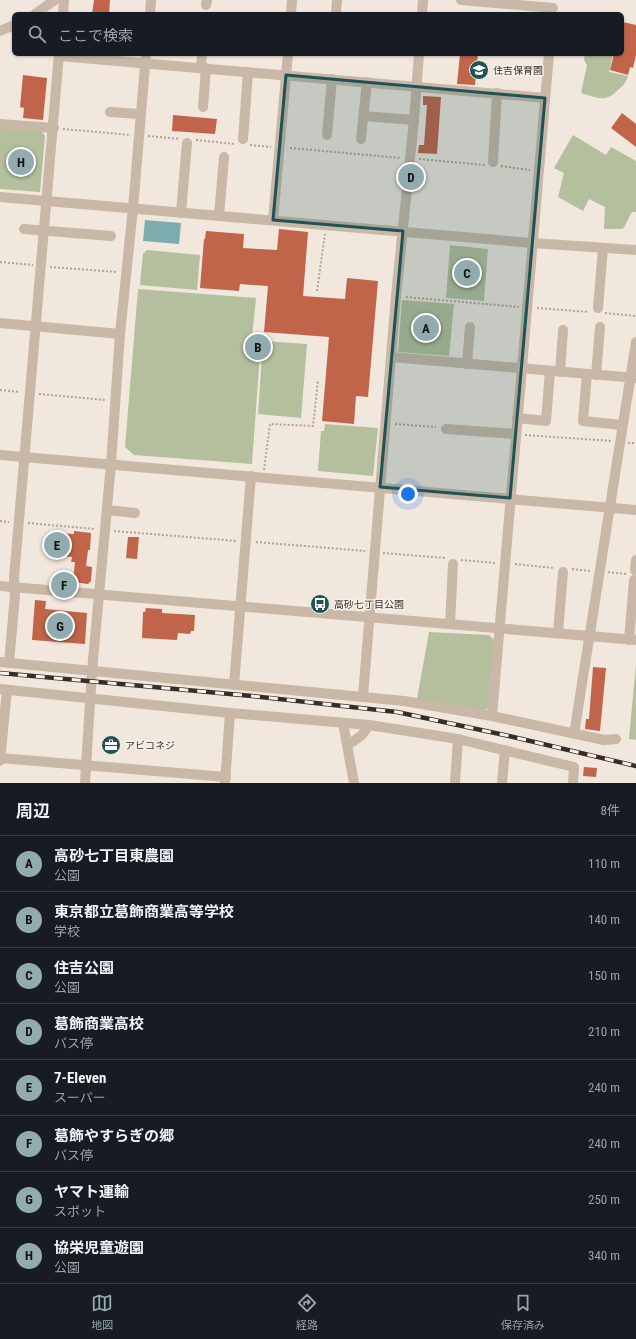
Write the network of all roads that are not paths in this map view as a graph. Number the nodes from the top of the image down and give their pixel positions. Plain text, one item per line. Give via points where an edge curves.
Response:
1 (55, 0) edge
2 (64, 0) edge
3 (151, 0) edge
4 (292, 0) edge
5 (337, 0) edge
6 (423, 0) edge
7 (461, 0) edge
8 (560, 0) edge
9 (552, 11) edge
10 (38, 12) edge
11 (63, 12) edge
12 (150, 12) edge
13 (291, 12) edge
14 (336, 12) edge
15 (422, 12) edge
16 (12, 26) edge
17 (0, 31) edge
18 (59, 56) edge
19 (88, 56) edge
20 (202, 56) edge
21 (288, 56) edge
22 (419, 56) edge
23 (549, 56) edge
24 (146, 58) edge
25 (203, 68) junction
26 (248, 72) junction
27 (286, 75) junction
28 (332, 79) junction
29 (367, 82) junction
30 (416, 86) junction
31 (497, 93) junction
32 (545, 98) junction
33 (203, 107) dead end
34 (110, 112) dead end
35 (140, 114) junction
36 (363, 116) junction
37 (414, 120) junction
38 (0, 124) edge
39 (57, 128) junction
40 (327, 135) dead end
41 (361, 139) dead end
42 (188, 141) road end
43 (244, 143) road end
44 (224, 157) dead end
45 (495, 165) road end
46 (0, 197) edge
47 (48, 201) junction
48 (133, 208) junction
49 (181, 213) junction
50 (219, 216) junction
51 (273, 220) junction
52 (24, 229) dead end
53 (45, 231) junction
54 (403, 231) junction
55 (111, 236) dead end
56 (532, 243) junction
57 (604, 248) junction
58 (636, 250) edge
59 (597, 311) road end
60 (0, 324) edge
61 (36, 326) junction
62 (470, 327) dead end
63 (600, 327) dead end
64 (563, 330) dead end
65 (120, 334) junction
66 (636, 342) edge
67 (391, 358) junction
68 (466, 364) junction
69 (521, 368) junction
70 (555, 372) junction
71 (591, 374) junction
72 (633, 378) edge
73 (517, 418) junction
74 (622, 425) junction
75 (446, 429) road end
76 (516, 434) junction
77 (0, 455) edge
78 (25, 457) junction
79 (111, 464) junction
80 (251, 476) junction
81 (380, 487) junction
82 (510, 498) junction
83 (609, 507) junction
84 (107, 510) junction
85 (636, 510) edge
86 (135, 513) dead end
87 (453, 564) dead end
88 (635, 570) edge
89 (563, 572) dead end
90 (0, 586) edge
91 (14, 587) junction
92 (99, 594) junction
93 (240, 606) junction
94 (369, 617) junction
95 (450, 624) junction
96 (500, 628) junction
97 (558, 634) junction
98 (589, 636) junction
99 (632, 640) edge
100 (4, 662) edge
101 (92, 671) junction
102 (234, 685) junction
103 (3, 690) edge
104 (363, 696) junction
105 (90, 698) junction
106 (230, 713) junction
107 (492, 716) junction
108 (343, 723) junction
109 (369, 725) junction
110 (574, 734) junction
111 (458, 738) junction
112 (616, 739) dead end
113 (348, 745) junction
114 (505, 750) junction
115 (0, 758) edge
116 (0, 761) edge
117 (86, 764) junction
118 (225, 780) edge
119 (85, 783) edge
120 (354, 783) edge
121 (456, 783) edge
122 (502, 783) edge
123 (573, 783) edge

1 - 10 street
2 - 11 street
3 - 12 street
4 - 13 street
5 - 14 street
6 - 15 street
7 - 9 street
8 - 9 street
16 - 17 street
18 - 39 street
19 - 24 street
20 - 25 street
21 - 27 street
22 - 30 street
23 - 32 street
24 - 25 street
24 - 35 street
25 - 26 street
25 - 33 street
26 - 27 street
26 - 43 street
27 - 28 street
27 - 51 street
28 - 29 street
28 - 40 street
29 - 30 street
29 - 36 street
30 - 31 street
30 - 37 street
31 - 32 street
31 - 45 street
32 - 56 street
34 - 35 street
35 - 48 street
36 - 37 street
36 - 41 street
37 - 54 street
38 - 39 street
39 - 47 street
42 - 49 street
44 - 50 street
46 - 47 street via 19,202
47 - 48 street
47 - 53 street
48 - 49 street
48 - 65 street
49 - 50 street
50 - 51 street
51 - 54 street
52 - 53 street
53 - 55 street
53 - 61 street
54 - 56 street
54 - 67 street
56 - 57 street
56 - 69 street
57 - 58 street
57 - 59 street
60 - 61 street
61 - 65 street
61 - 78 street
62 - 68 street
63 - 71 street
64 - 70 street
65 - 79 street
66 - 72 street
67 - 68 street
67 - 81 street
68 - 69 street
69 - 70 street
69 - 73 street
70 - 71 street
70 - 73 street via 546,421
71 - 72 street
71 - 74 street via 583,421
72 - 74 street
73 - 76 street
74 - 83 street
75 - 76 street
76 - 82 street
77 - 78 street
78 - 79 street
78 - 91 street
79 - 80 street
79 - 84 street
80 - 81 street
80 - 93 street
81 - 82 street
81 - 94 street
82 - 83 street
82 - 96 street
83 - 85 street
83 - 98 street
84 - 86 street
84 - 92 street
87 - 95 street
88 - 99 street
89 - 97 street
90 - 91 street
91 - 92 street
91 - 100 street via 15,595
92 - 93 street
92 - 101 street
93 - 94 street
93 - 102 street
94 - 95 street
94 - 104 street
95 - 96 street
96 - 97 street
96 - 107 street
97 - 98 street
98 - 99 street
98 - 110 street
100 - 101 street
101 - 102 street
101 - 105 street
102 - 104 street
103 - 105 street
103 - 115 street
104 - 107 street
105 - 106 street
105 - 117 street
106 - 108 street
106 - 118 street
107 - 110 street
108 - 109 street
108 - 113 street
109 - 111 street
109 - 113 street via 362,735
110 - 112 street via 604,740
111 - 114 street
111 - 121 street
113 - 120 street
114 - 122 street
114 - 123 street via 574,767
115 - 116 street
115 - 117 street
117 - 118 street
117 - 119 street

